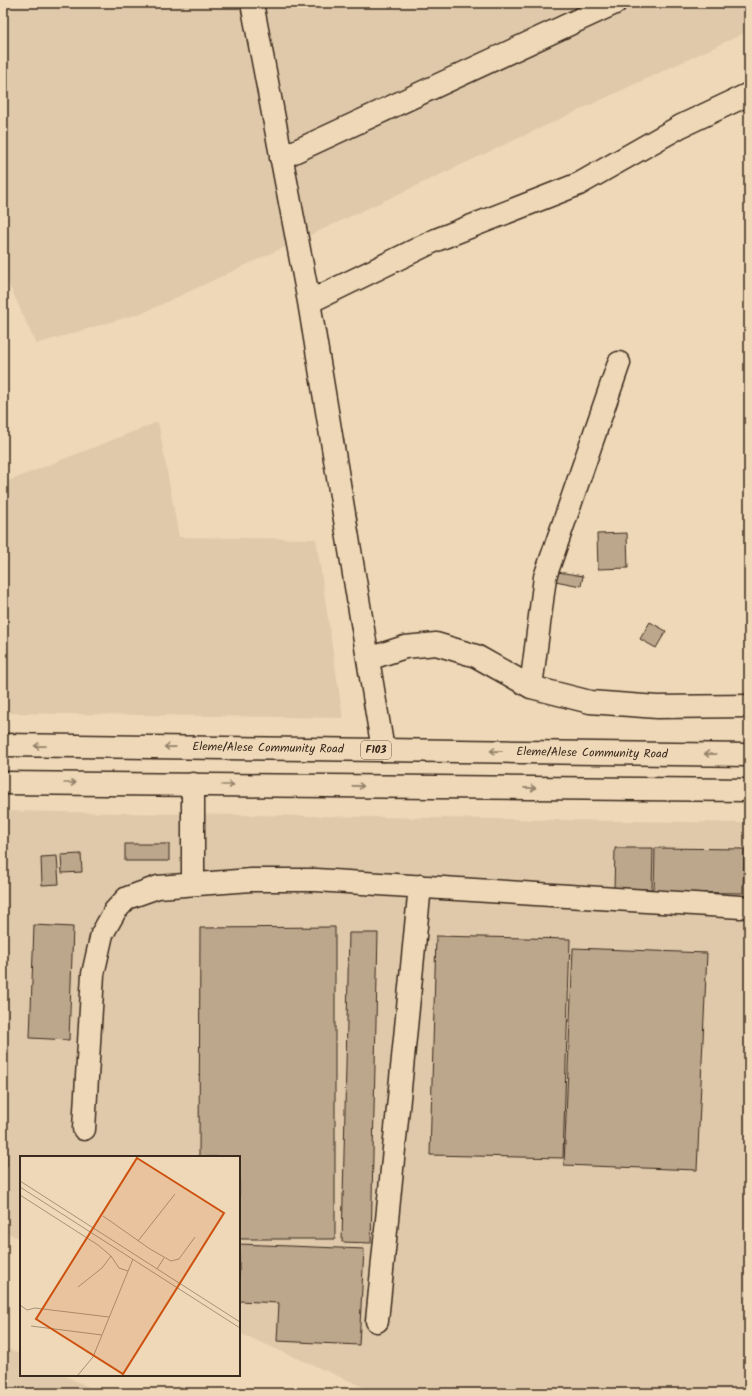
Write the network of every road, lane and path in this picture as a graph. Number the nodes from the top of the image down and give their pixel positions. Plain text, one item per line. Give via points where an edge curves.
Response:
1 (252, 3) edge
2 (615, 3) edge
3 (749, 94) edge
4 (281, 158) junction
5 (309, 302) junction
6 (619, 363) dead end
7 (368, 659) junction
8 (531, 688) junction
9 (749, 706) edge
10 (3, 745) edge
11 (383, 750) junction
12 (749, 755) edge
13 (3, 783) edge
14 (193, 784) junction
15 (749, 790) edge
16 (193, 884) junction
17 (420, 886) junction
18 (741, 907) dead end
19 (84, 1129) dead end
20 (377, 1321) dead end

1 - 4 main road
2 - 4 main road
3 - 5 main road via 681,126 579,184 436,240
4 - 5 main road
5 - 7 main road
6 - 8 main road via 545,577
7 - 8 main road via 404,647 436,644 476,656
7 - 11 main road
8 - 9 main road via 590,702 657,707
11 -> 10 main road, Eleme/Alese Community Road / F103
12 -> 11 main road, Eleme/Alese Community Road / F103
13 -> 14 main road
14 -> 15 main road
14 - 16 main road
16 - 17 main road via 250,880 316,880
16 - 19 main road via 158,887 127,898 114,911 102,934 93,974
17 - 18 main road
17 - 20 main road

